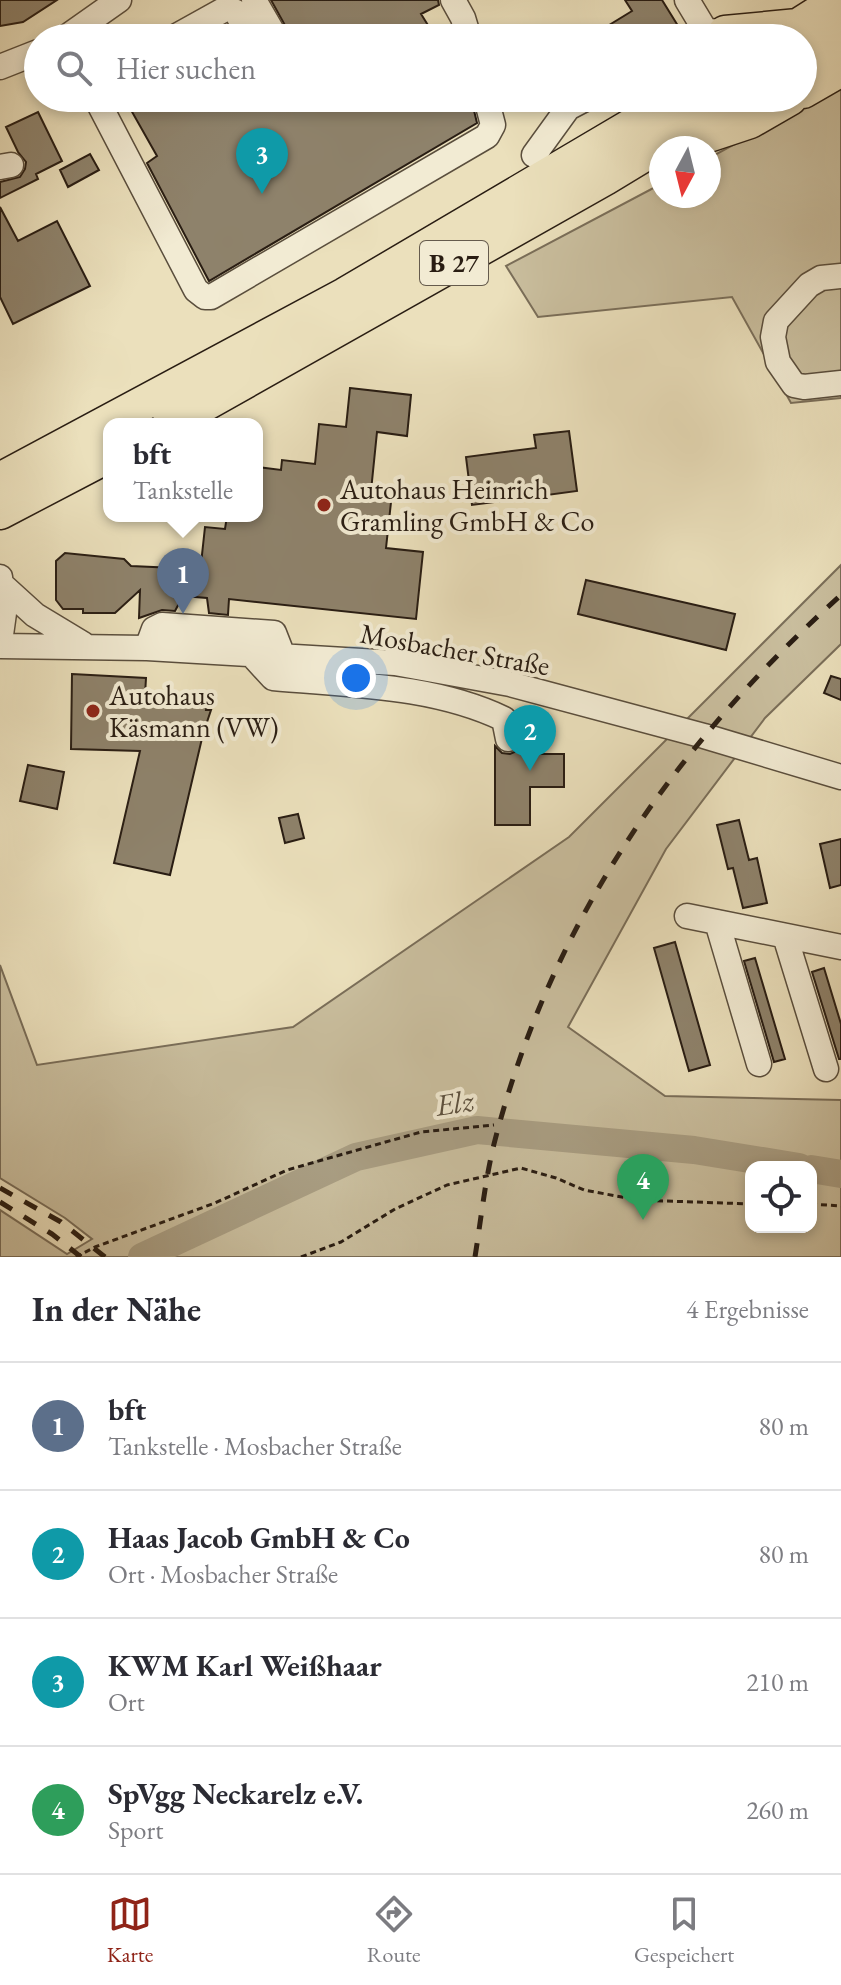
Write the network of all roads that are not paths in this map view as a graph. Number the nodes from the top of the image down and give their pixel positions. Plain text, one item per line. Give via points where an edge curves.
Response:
1 (254, 0) edge
2 (453, 0) edge
3 (687, 0) edge
4 (839, 0) edge
5 (116, 1) edge
6 (84, 24) edge
7 (198, 24) edge
8 (243, 24) edge
9 (268, 24) edge
10 (465, 24) edge
11 (701, 24) edge
12 (812, 24) edge
13 (841, 35) edge
14 (817, 38) edge
15 (24, 58) edge
16 (0, 67) edge
17 (841, 69) edge
18 (817, 83) edge
19 (103, 112) edge
20 (490, 112) edge
21 (565, 112) edge
22 (656, 112) edge
23 (714, 112) edge
24 (766, 112) edge
25 (674, 136) edge
26 (710, 136) edge
27 (649, 151) edge
28 (534, 155) joint
29 (506, 202) junction
30 (841, 276) edge
31 (841, 369) edge
32 (786, 376) junction
33 (841, 383) edge
34 (135, 418) edge
35 (180, 418) edge
36 (103, 437) edge
37 (103, 457) edge
38 (5, 494) edge
39 (1, 580) edge
40 (0, 644) edge
41 (85, 645) junction
42 (147, 648) junction
43 (251, 654) junction
44 (283, 656) junction
45 (508, 739) dead end
46 (841, 777) edge
47 (687, 916) dead end
48 (717, 922) junction
49 (785, 936) junction
50 (841, 947) edge
51 (759, 1064) dead end
52 (826, 1069) dead end

1 - 9 street
2 - 10 street
3 - 11 street
4 - 12 highway
5 - 6 street
7 - 8 street via 227,8
13 - 14 highway
15 - 16 street
17 - 18 highway
19 - 20 street via 196,290 205,297 217,296 487,136 493,125
21 - 28 street
22 - 29 highway, B 27
23 - 25 highway, B 27
24 - 26 highway
27 - 35 highway, B 27
28 - 29 highway
29 - 34 highway, B 27
30 - 32 street via 809,285 766,333
31 - 32 street
32 - 33 street via 804,387
36 - 38 highway, B 27
37 - 38 highway, B 27
39 - 40 street
39 - 41 street via 35,615
40 - 41 street, Mosbacher Straße
41 - 42 street, Mosbacher Straße
42 - 43 street, Mosbacher Straße
42 - 44 street via 154,629 162,625 274,633
43 - 44 street, Mosbacher Straße
43 - 45 street via 273,678 438,695 482,708 504,719
44 - 46 street, Mosbacher Straße via 395,663 510,684
47 - 48 street
48 - 49 street
48 - 51 street
49 - 50 street
49 - 52 street

